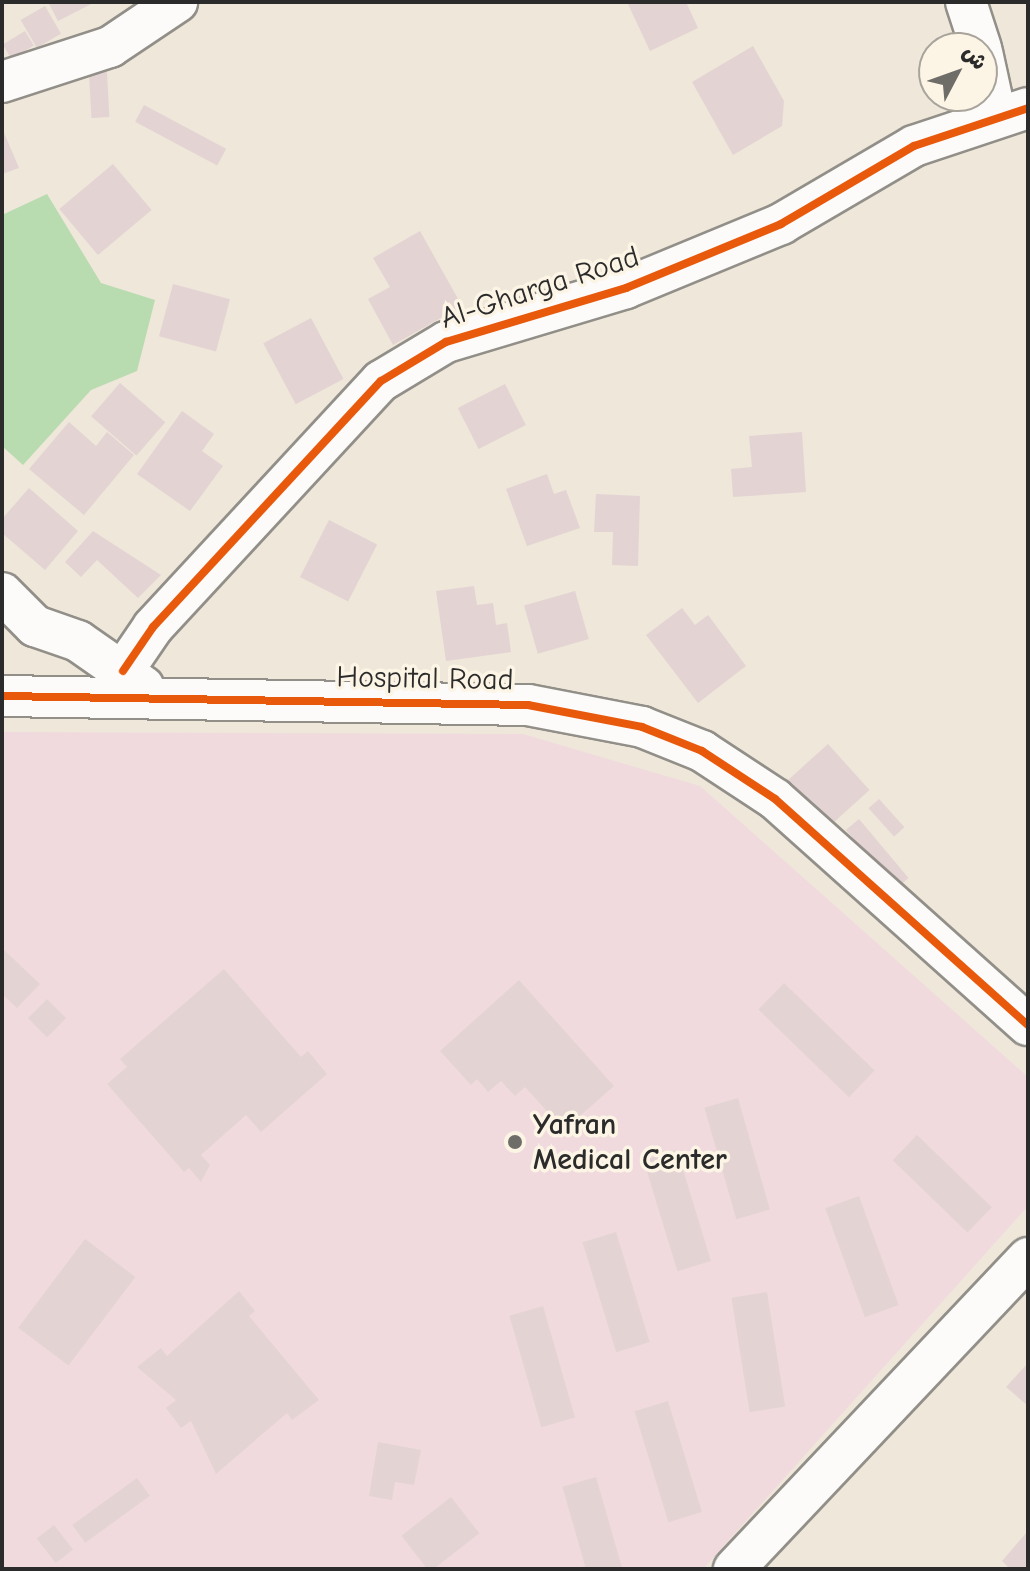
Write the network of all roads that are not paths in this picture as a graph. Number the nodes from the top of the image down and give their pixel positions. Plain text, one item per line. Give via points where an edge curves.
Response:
1 (177, 2) edge
2 (966, 2) edge
3 (976, 32) edge
4 (2, 82) edge
5 (998, 83) edge
6 (1012, 112) edge
7 (2, 593) edge
8 (123, 671) junction
9 (2, 696) edge
10 (156, 697) junction
11 (1028, 1025) edge
12 (1028, 1258) edge
13 (734, 1569) edge

1 - 4 street via 110,47
2 - 3 street
5 - 6 street
6 - 8 street, Al-Gharga Road via 914,146 781,224 626,288 446,342 381,381 153,627
7 - 8 street via 35,626 78,641
8 - 10 street
9 - 10 street, Hospital Road
10 - 11 street, Hospital Road via 528,705 642,727 702,751 775,799
12 - 13 street

